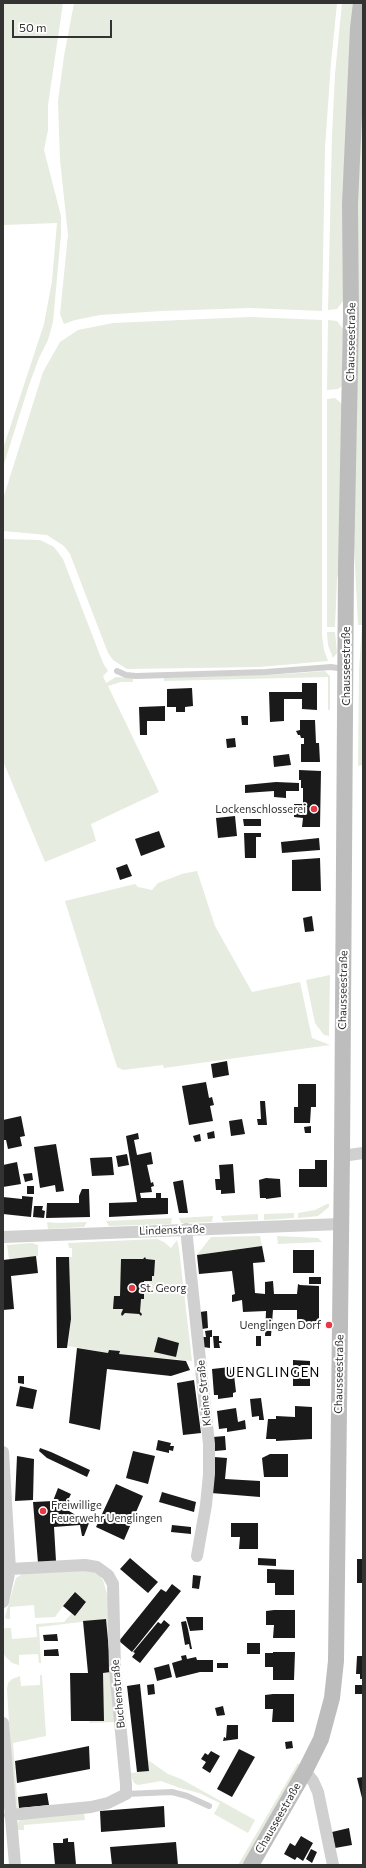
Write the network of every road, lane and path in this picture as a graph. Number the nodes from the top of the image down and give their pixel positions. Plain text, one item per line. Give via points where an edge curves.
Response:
1 (361, 3) edge
2 (345, 669) junction
3 (117, 671) dead end
4 (363, 1153) edge
5 (342, 1156) junction
6 (341, 1224) junction
7 (186, 1229) junction
8 (3, 1237) edge
9 (3, 1452) edge
10 (197, 1556) dead end
11 (10, 1569) junction
12 (3, 1602) edge
13 (3, 1722) edge
14 (305, 1771) junction
15 (126, 1794) junction
16 (209, 1806) dead end
17 (10, 1815) junction
18 (15, 1865) edge
19 (251, 1865) edge
20 (333, 1865) edge

1 - 2 main road, Chausseestraße via 350,204 351,316
2 - 3 lane via 331,667 136,676
2 - 5 main road, Chausseestraße
4 - 5 street
5 - 6 main road, Chausseestraße
6 - 7 street, Lindenstraße
6 - 14 main road, Chausseestraße via 336,1661 329,1713 321,1738
7 - 8 street, Lindenstraße
7 - 10 street, Kleine Straße via 209,1444 206,1505
9 - 11 street
11 - 12 street
11 - 15 street, Buchenstraße via 85,1565 97,1567 108,1575 113,1584 115,1670
13 - 17 street
14 - 19 main road, Chausseestraße
14 - 20 street, Chausseestraße via 314,1781 318,1792
15 - 16 lane via 172,1792
15 - 17 street via 91,1808
17 - 18 street

